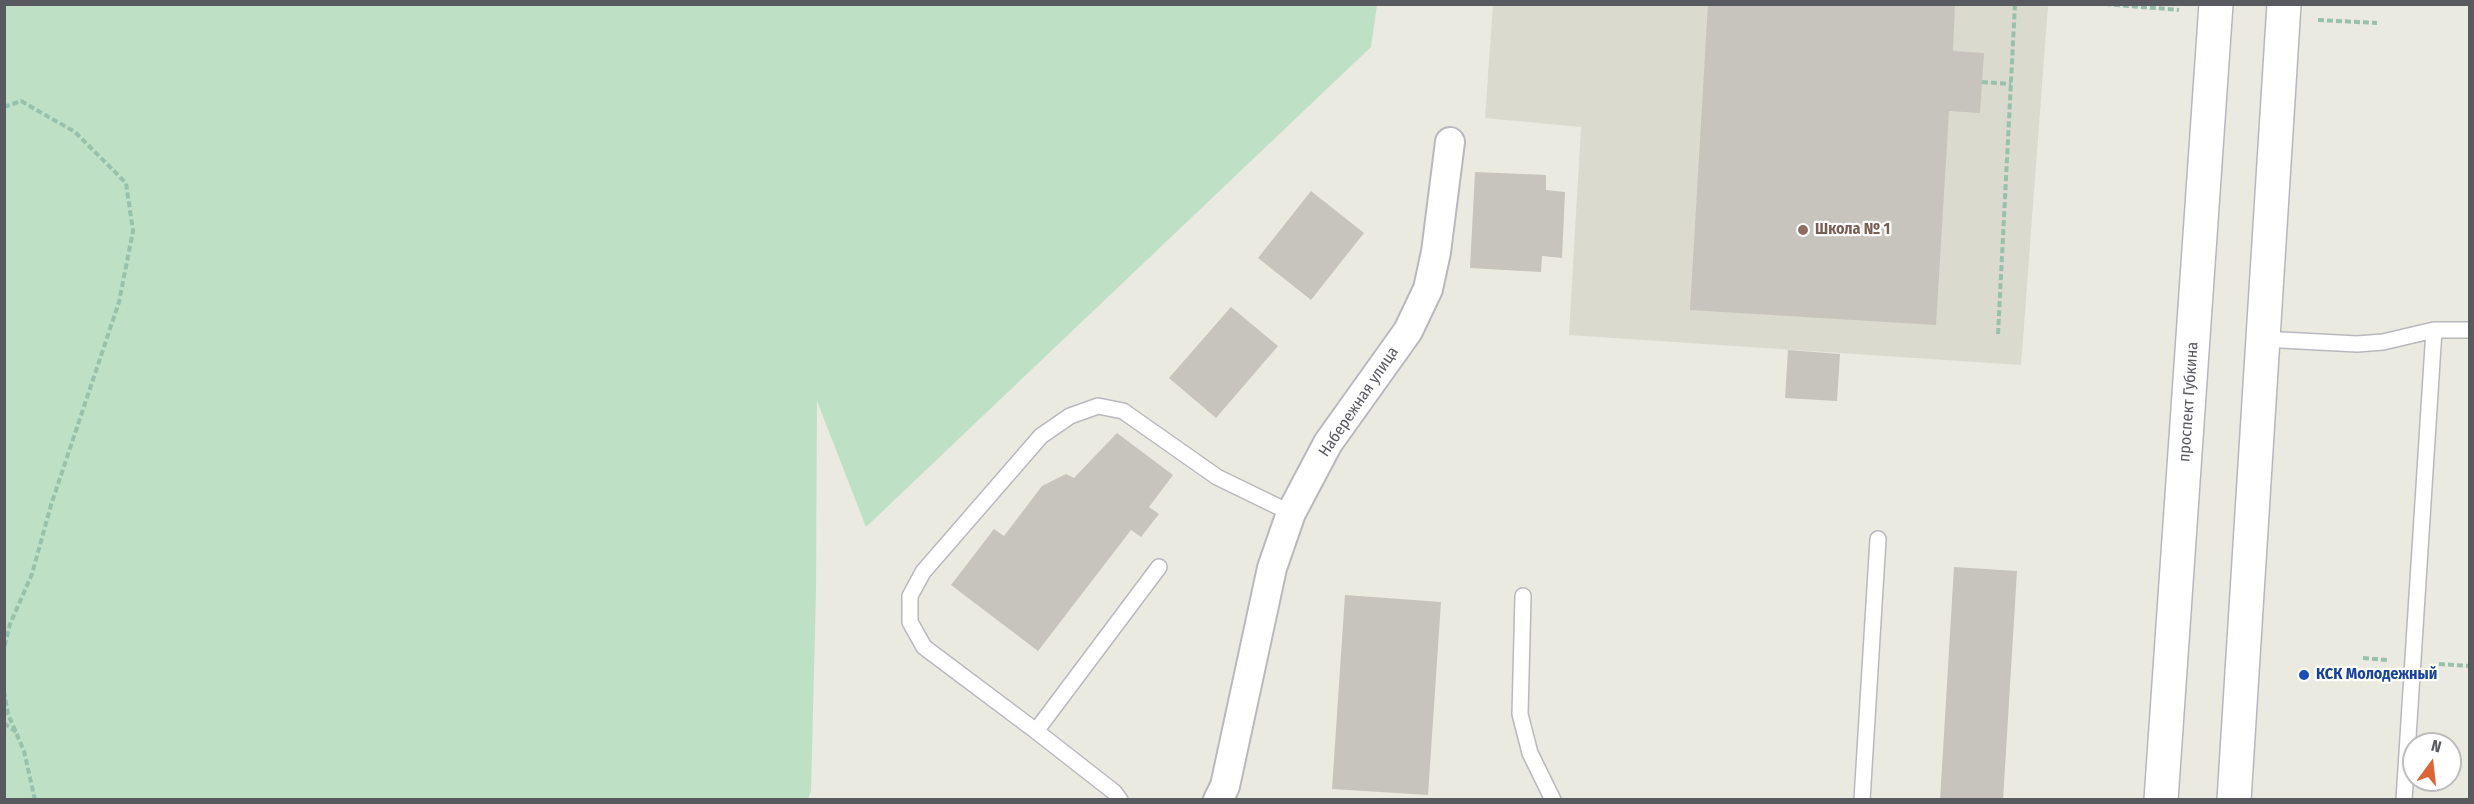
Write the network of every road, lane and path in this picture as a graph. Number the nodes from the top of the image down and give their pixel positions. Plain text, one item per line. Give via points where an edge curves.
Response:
1 (2016, 4) edge
2 (2216, 4) edge
3 (2284, 4) edge
4 (1982, 82) dead end
5 (2011, 84) junction
6 (4, 107) edge
7 (1450, 142) dead end
8 (2434, 330) junction
9 (2469, 330) edge
10 (1998, 334) dead end
11 (2262, 339) junction
12 (1291, 513) junction
13 (1878, 538) dead end
14 (1159, 567) dead end
15 (1523, 596) dead end
16 (4, 648) edge
17 (4, 691) edge
18 (4, 723) edge
19 (1036, 730) junction
20 (16, 732) junction
21 (35, 800) edge
22 (1120, 800) edge
23 (1218, 800) edge
24 (1553, 800) edge
25 (1862, 800) edge
26 (2161, 800) edge
27 (2234, 800) edge
28 (2404, 800) edge

1 - 5 path
2 - 26 main road, проспект Губкина
3 - 11 main road
4 - 5 path
5 - 10 path
6 - 16 path via 21,101 75,132 126,183 133,231 119,302 32,574
7 - 12 street, Набережная улица via 1428,289 1408,331 1328,442
8 - 9 lane
8 - 11 lane via 2366,343
8 - 28 lane
11 - 27 main road
12 - 19 lane via 1217,477 1123,411 1098,406 1070,416 1041,436 923,572 910,596 910,622 924,647
12 - 23 street, Набережная улица via 1272,568 1225,786
13 - 25 lane
14 - 19 lane
15 - 24 lane via 1520,714 1530,753
17 - 20 path
18 - 20 path
19 - 22 lane
20 - 21 path

